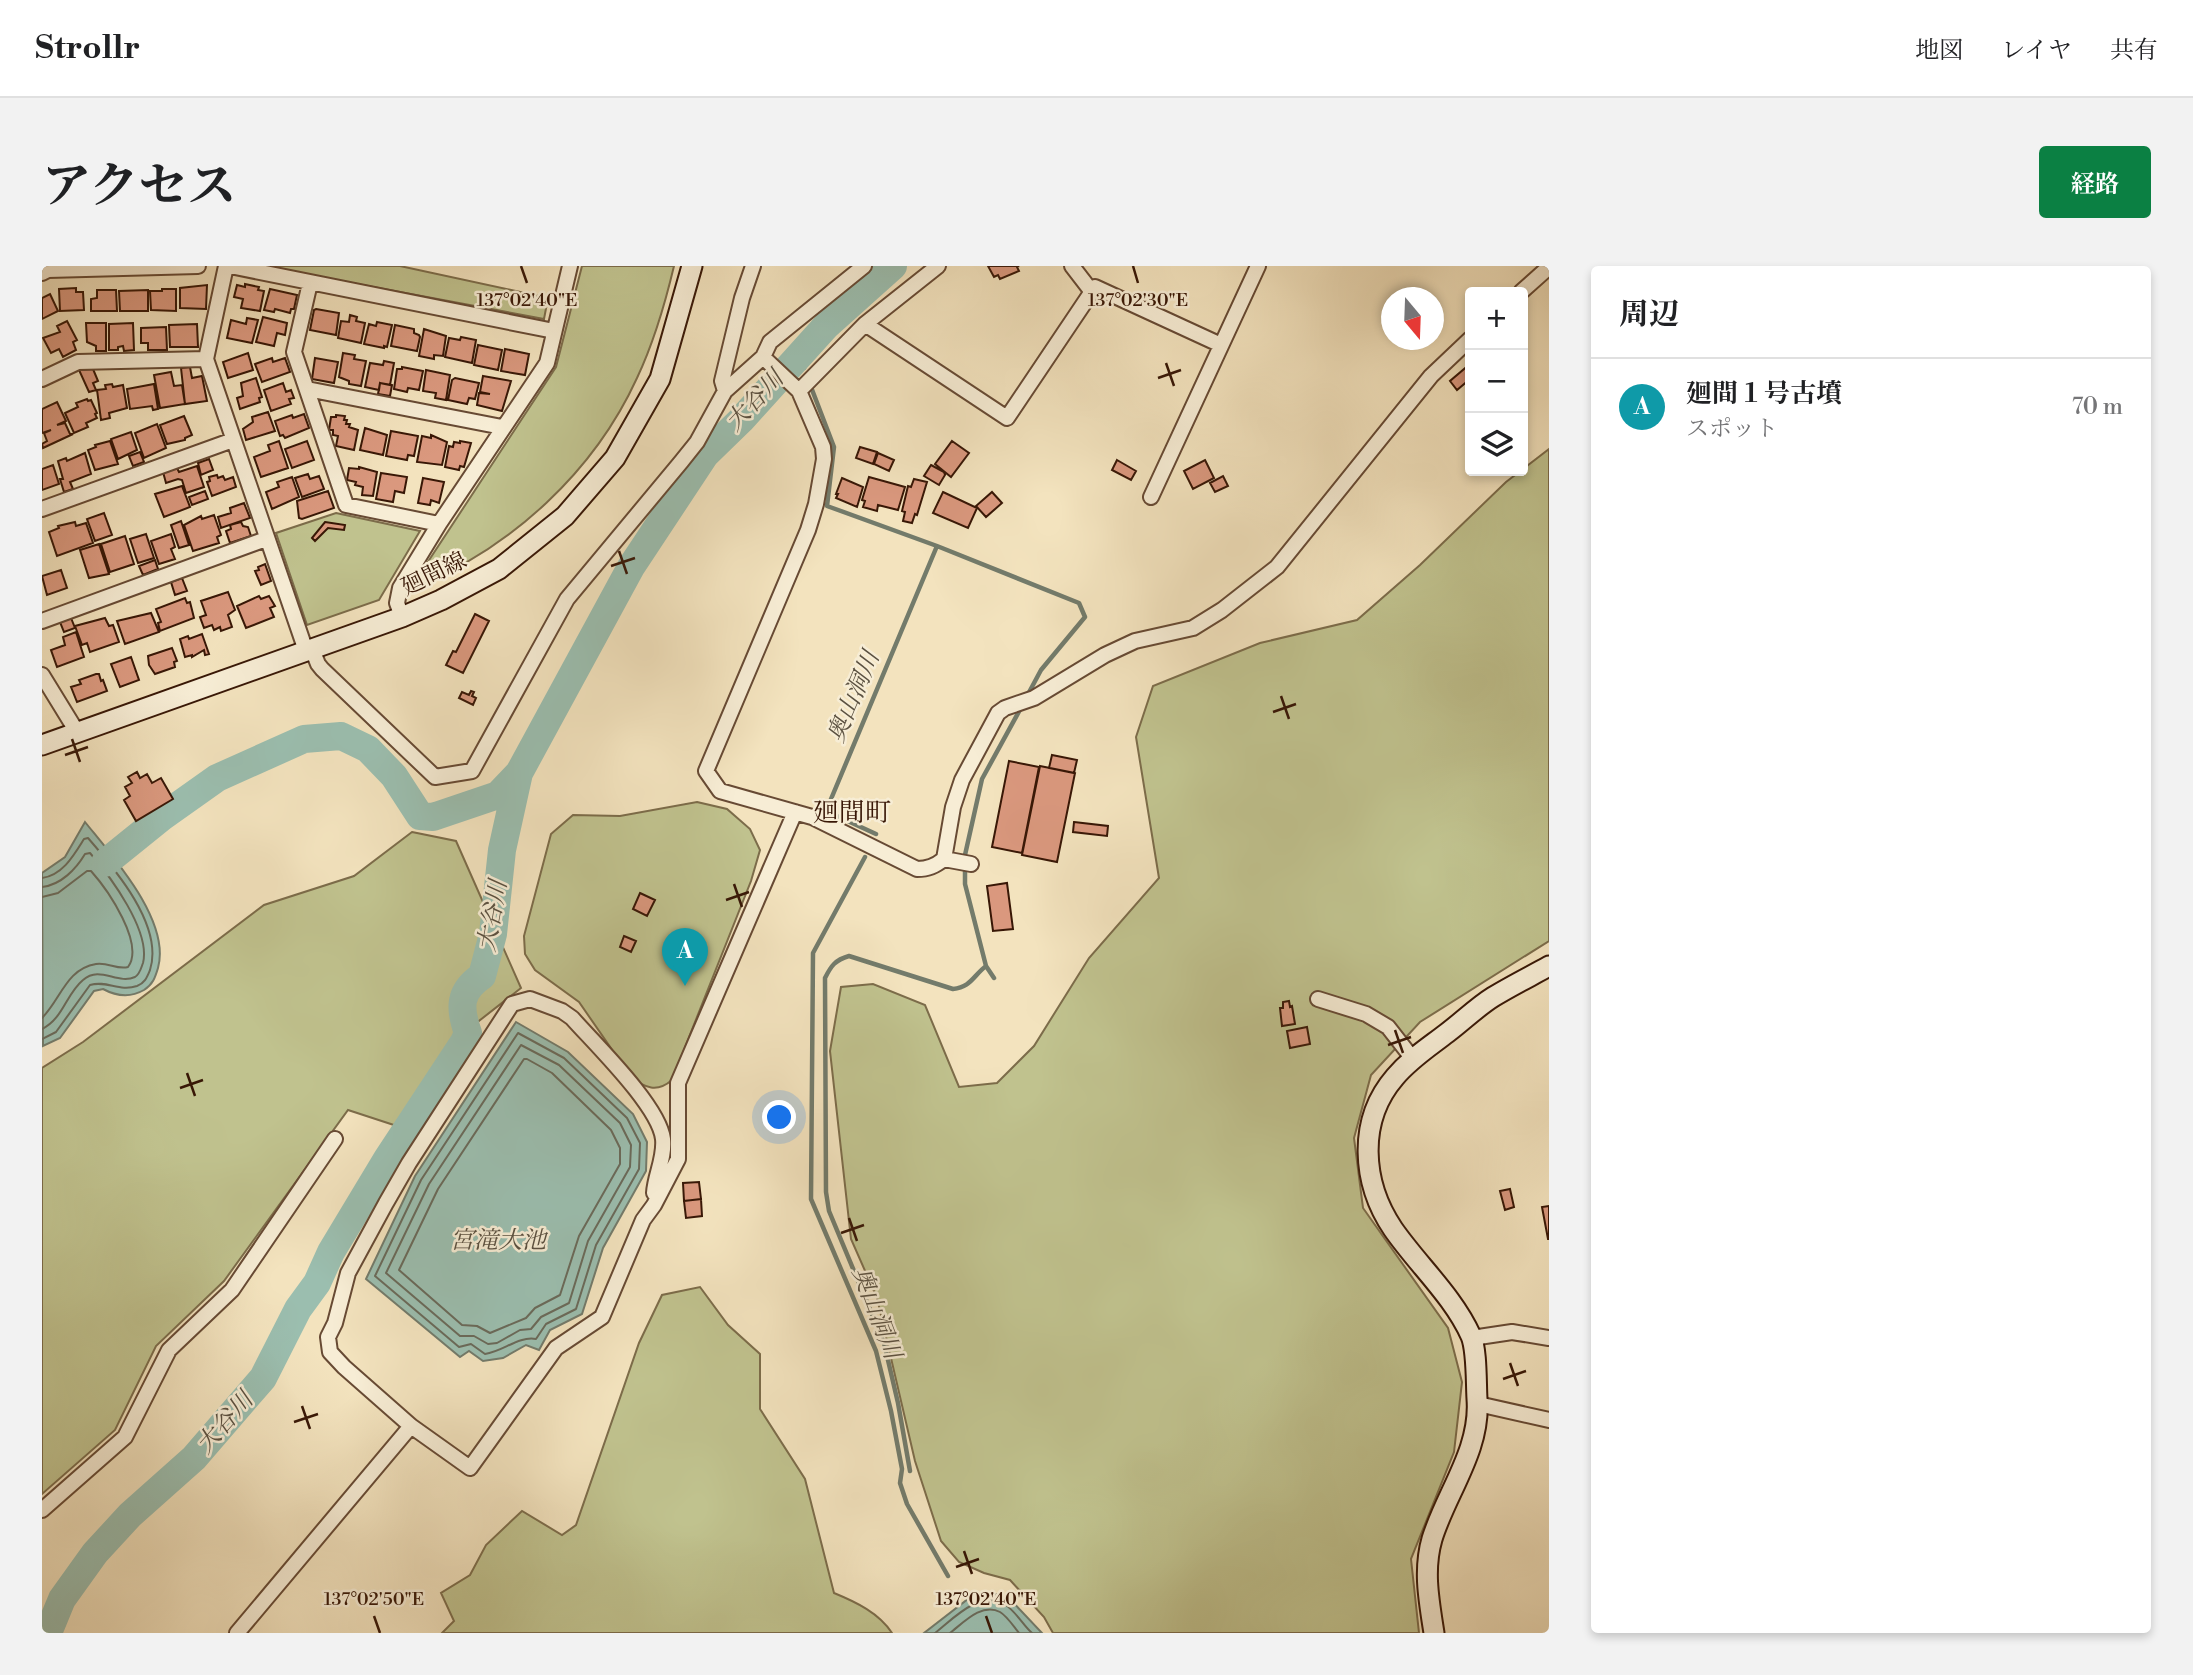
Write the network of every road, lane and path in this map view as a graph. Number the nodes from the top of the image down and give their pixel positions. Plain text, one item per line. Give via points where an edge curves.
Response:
1 (198, 266) edge
2 (228, 266) edge
3 (570, 266) edge
4 (692, 266) edge
5 (753, 266) edge
6 (864, 266) edge
7 (938, 266) edge
8 (1072, 266) edge
9 (1258, 266) edge
10 (1549, 267) edge
11 (42, 273) edge
12 (310, 283) junction
13 (1527, 287) edge
14 (1092, 292) junction
15 (865, 324) junction
16 (554, 331) junction
17 (1221, 345) junction
18 (1465, 345) edge
19 (206, 359) junction
20 (768, 361) junction
21 (42, 379) edge
22 (307, 390) junction
23 (725, 391) junction
24 (799, 391) junction
25 (502, 427) junction
26 (233, 440) junction
27 (1150, 497) dead end
28 (42, 509) edge
29 (439, 524) junction
30 (267, 539) junction
31 (402, 617) junction
32 (42, 621) edge
33 (309, 650) junction
34 (42, 676) edge
35 (77, 732) junction
36 (42, 745) edge
37 (794, 812) junction
38 (944, 859) junction
39 (965, 863) dead end
40 (1549, 966) edge
41 (1318, 999) dead end
42 (1413, 1059) junction
43 (335, 1139) dead end
44 (654, 1205) junction
45 (1472, 1338) junction
46 (1549, 1338) edge
47 (1478, 1404) junction
48 (1549, 1420) edge
49 (411, 1426) junction
50 (42, 1510) edge
51 (237, 1633) edge
52 (1434, 1633) edge

1 - 11 street
2 - 12 street
2 - 19 street
3 - 16 street
4 - 31 street, 廻間線 via 660,379 615,458 565,516 499,569
5 - 23 street via 727,362
6 - 20 street via 776,336
7 - 15 street
8 - 14 street
9 - 17 street
10 - 13 street
12 - 16 street
12 - 22 street via 294,352
14 - 15 street via 1007,418
14 - 17 street via 1095,287
15 - 24 street
16 - 25 street via 547,362
17 - 27 street
18 - 38 street via 1431,376 1276,567 1222,610 1193,628 1135,641 998,713 962,780
19 - 21 street via 78,362
19 - 26 street
20 - 23 street
20 - 24 street
22 - 25 street
22 - 29 street via 346,505
23 - 33 street via 697,442 567,600 472,771 435,777 322,669
24 - 37 street via 823,447 816,504 706,771 720,791
25 - 29 street
26 - 28 street
26 - 30 street
29 - 31 street via 400,588 397,603
30 - 32 street
30 - 33 street
31 - 33 street, 廻間線
33 - 35 street, 廻間線
34 - 35 street
35 - 36 street, 廻間線
37 - 38 street via 917,869
37 - 44 street via 678,1083 678,1158
38 - 39 street
40 - 42 street via 1493,998
41 - 42 street via 1366,1014 1388,1027
42 - 45 street via 1380,1098 1372,1121 1368,1168 1373,1189 1394,1229 1447,1297
43 - 50 street via 232,1290 169,1350 125,1437
44 - 49 street via 643,1220 602,1317 556,1348 470,1468
44 - 49 street via 663,1138 649,1106 572,1018 530,999 512,1004 386,1203 348,1273 328,1336 330,1352 337,1360
45 - 46 street via 1512,1332
45 - 47 street
47 - 48 street
47 - 52 street via 1473,1438 1426,1565
49 - 51 street

